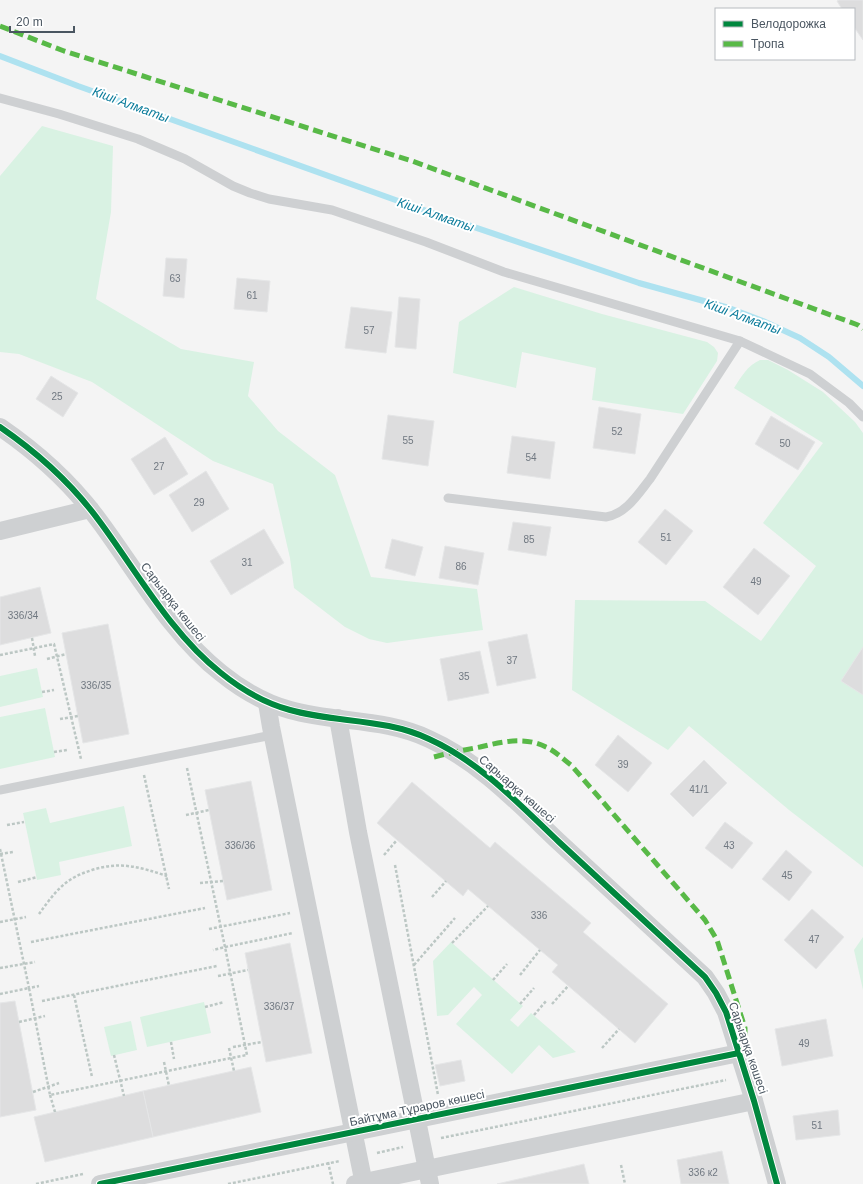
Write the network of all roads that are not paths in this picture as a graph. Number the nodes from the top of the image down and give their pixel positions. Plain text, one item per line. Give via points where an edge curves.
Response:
1 (0, 98) edge
2 (740, 341) junction
3 (863, 417) edge
4 (0, 428) edge
5 (448, 498) dead end
6 (90, 509) junction
7 (0, 531) edge
8 (267, 703) junction
9 (338, 718) junction
10 (272, 736) junction
11 (0, 790) edge
12 (739, 1053) junction
13 (754, 1101) junction
14 (416, 1119) junction
15 (353, 1132) junction
16 (428, 1177) edge
17 (361, 1183) edge
18 (100, 1184) edge
19 (777, 1184) edge

1 - 2 lane via 138,139 185,159 250,193 269,199 332,210 504,272
2 - 3 lane via 810,374 849,403
2 - 5 lane via 650,479 615,515 606,517
4 - 6 street, Сарыарқа көшесі via 46,463
6 - 7 street
6 - 8 street, Сарыарқа көшесі via 155,601 200,655 220,673
8 - 9 street, Сарыарқа көшесі via 291,711
8 - 10 street
9 - 12 street, Сарыарқа көшесі via 407,730 430,739 476,766 704,977 726,1012
9 - 14 street via 358,832
10 - 11 lane
10 - 15 street
12 - 13 street, Сарыарқа көшесі
12 - 14 street, Байтұма Тұраров көшесі
13 - 16 street via 451,1164
13 - 19 street, Сарыарқа көшесі
14 - 15 street, Байтұма Тұраров көшесі
14 - 16 street
15 - 17 street
15 - 18 street, Байтұма Тұраров көшесі
16 - 17 street via 397,1175

